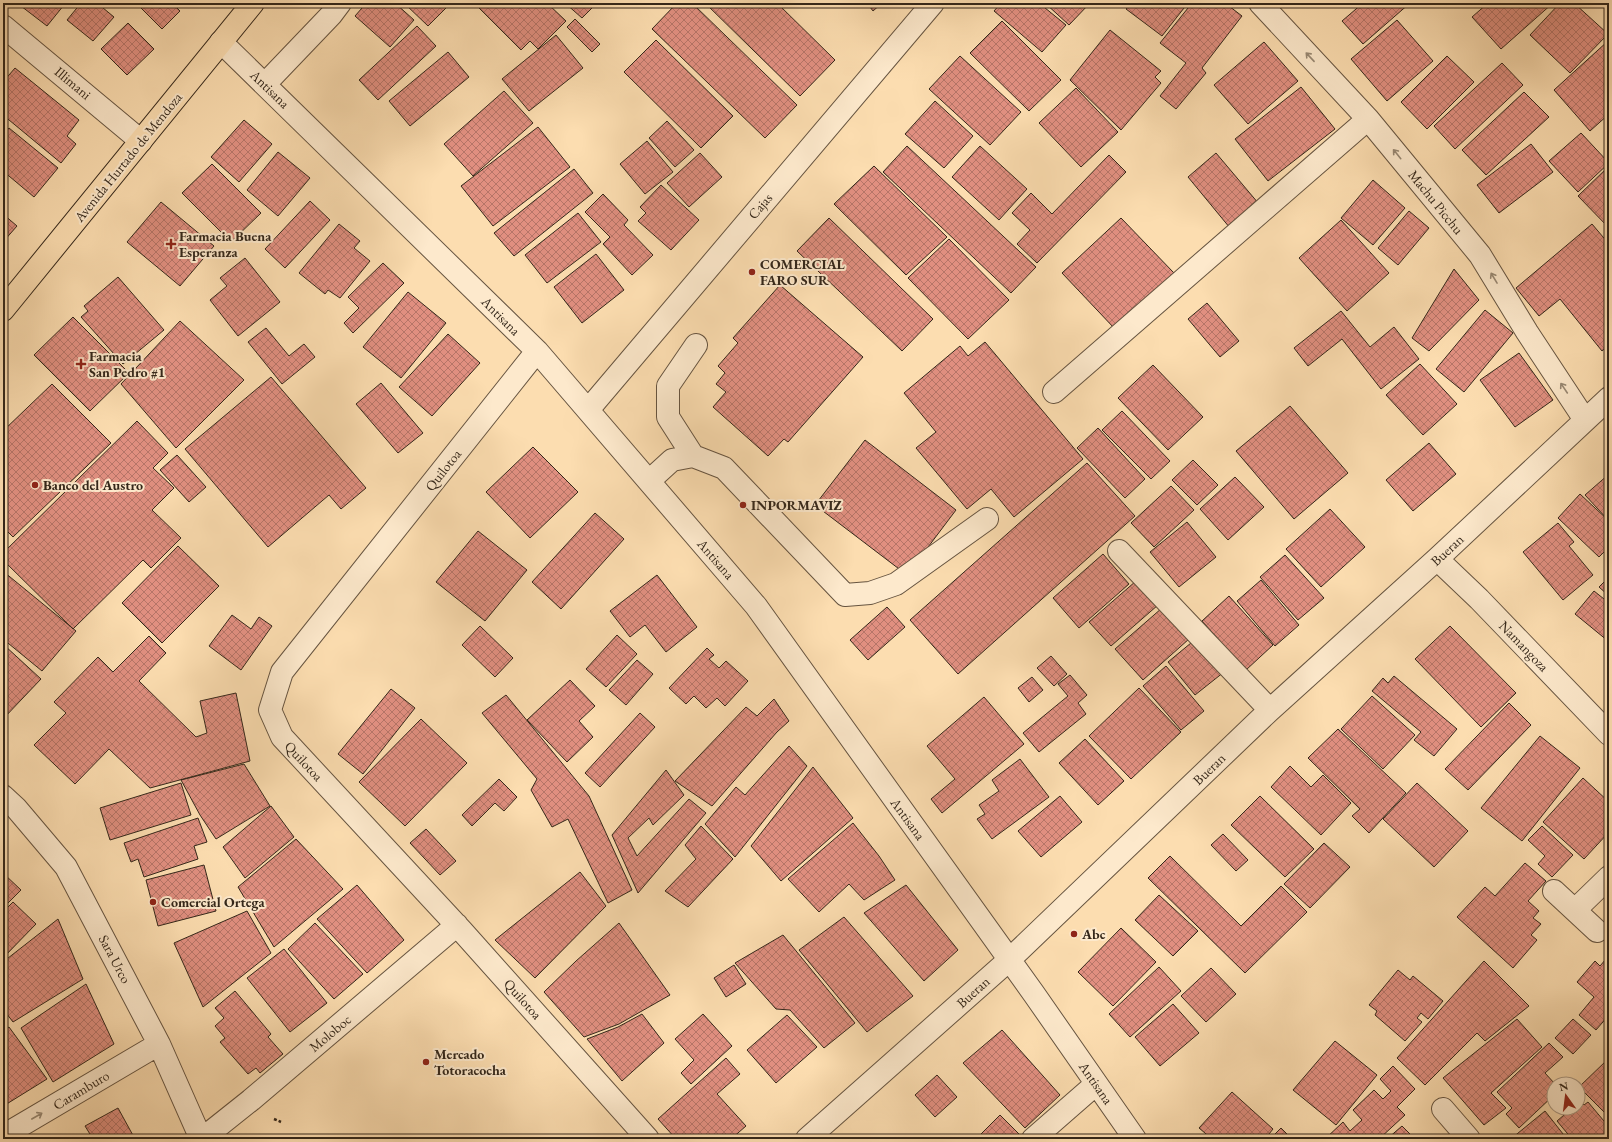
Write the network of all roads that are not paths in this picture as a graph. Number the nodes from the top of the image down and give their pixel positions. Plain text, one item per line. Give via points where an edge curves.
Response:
1 (253, 3) edge
2 (340, 3) edge
3 (933, 3) edge
4 (1260, 3) edge
5 (3, 26) edge
6 (221, 42) junction
7 (265, 84) junction
8 (1368, 119) junction
9 (142, 141) junction
10 (3, 310) edge
11 (696, 345) dead end
12 (536, 351) junction
13 (1054, 392) dead end
14 (1609, 398) edge
15 (588, 410) junction
16 (1585, 420) junction
17 (693, 456) junction
18 (649, 481) junction
19 (987, 519) dead end
20 (1119, 551) dead end
21 (1437, 558) junction
22 (1270, 710) junction
23 (1609, 734) edge
24 (3, 796) edge
25 (1609, 877) edge
26 (1554, 891) dead end
27 (1575, 910) junction
28 (457, 925) junction
29 (1597, 931) dead end
30 (1009, 960) junction
31 (159, 1044) junction
32 (1096, 1084) junction
33 (1443, 1109) dead end
34 (3, 1136) edge
35 (201, 1139) edge
36 (648, 1139) edge
37 (807, 1139) edge
38 (1033, 1139) edge
39 (1135, 1139) edge
40 (1469, 1139) edge

1 - 6 main road, Avenida Hurtado de Mendoza
2 - 7 street via 327,20
3 - 15 street, Cajas
8 -> 4 street, Machu Picchu
5 - 9 street, Illimani
6 - 7 street, Antisana
6 - 9 main road, Avenida Hurtado de Mendoza
7 - 12 street, Antisana
8 - 13 street
16 -> 8 street, Machu Picchu via 1526,332 1480,255
9 - 10 main road, Avenida Hurtado de Mendoza
11 - 17 street via 668,386 668,417
12 - 15 street, Antisana
12 - 28 street, Quilotoa via 282,672 270,710 282,737
14 - 16 street, Bueran
15 - 18 street, Antisana
16 - 21 street, Bueran
17 - 18 street via 672,460
17 - 19 street via 724,468 845,595 870,593 896,584
18 - 30 street, Antisana via 756,606
20 - 22 street
21 - 22 street, Bueran
21 - 23 street, Namangoza
22 - 30 street, Bueran
24 - 31 street, Sara Urco via 66,866
25 - 27 street
26 - 27 street
27 - 29 street
28 - 35 street, Moloboc via 251,1100
28 - 36 street, Quilotoa
30 - 32 street, Antisana
30 - 37 street, Bueran
34 -> 31 street, Caramburo
31 - 35 street, Sara Urco
32 - 38 street
32 - 39 street, Antisana
33 - 40 street

